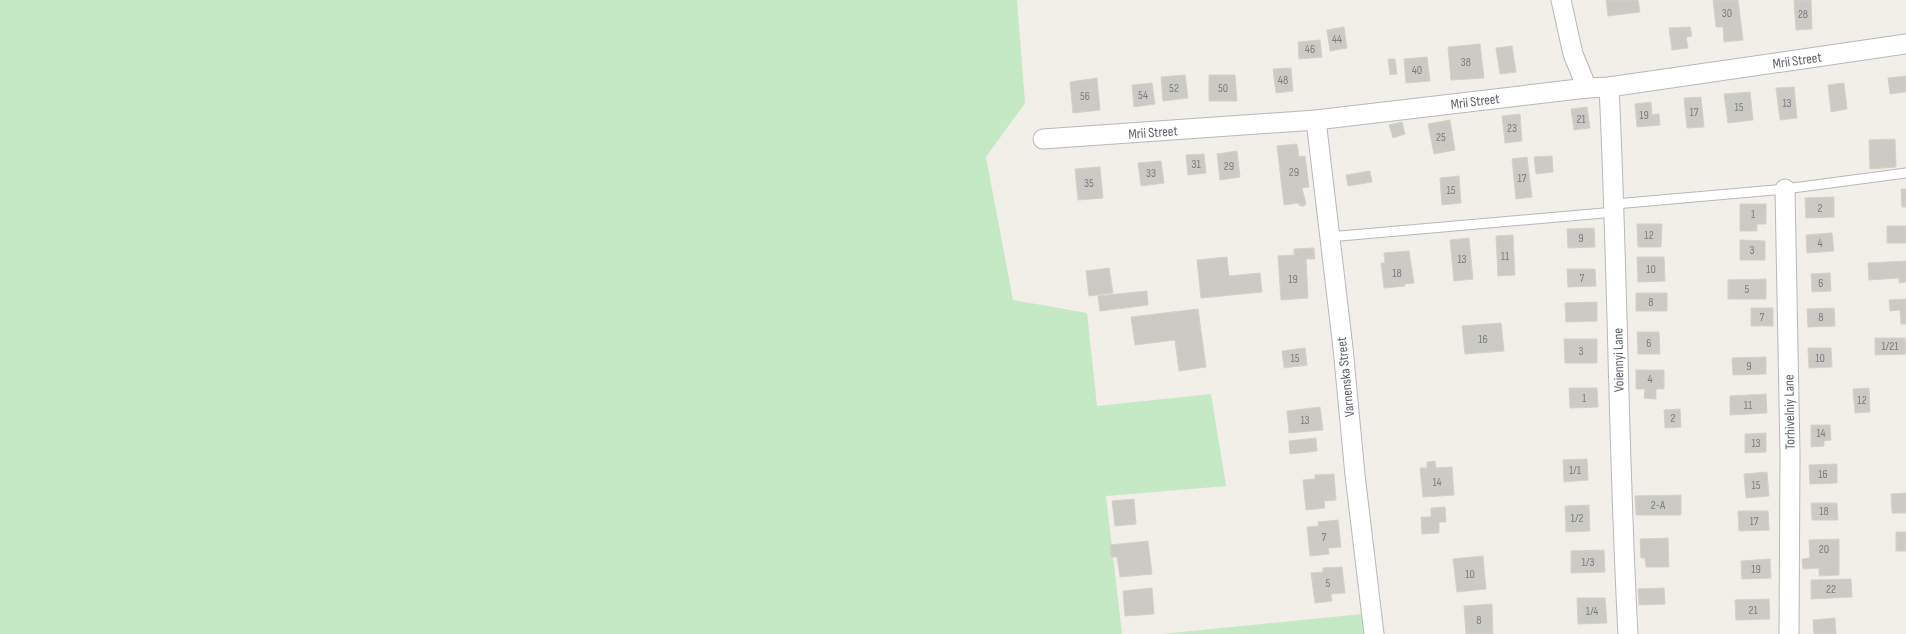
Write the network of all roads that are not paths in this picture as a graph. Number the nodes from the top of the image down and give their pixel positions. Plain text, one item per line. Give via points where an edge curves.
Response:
1 (1561, 0) edge
2 (1906, 44) edge
3 (1609, 87) junction
4 (1587, 88) junction
5 (1316, 120) junction
6 (1043, 139) dead end
7 (1906, 173) edge
8 (1785, 189) junction
9 (1615, 208) junction
10 (1329, 237) junction
11 (1374, 634) edge
12 (1628, 634) edge
13 (1788, 634) edge

1 - 4 street via 1573,54
2 - 3 street, Mrii Street
3 - 4 street, Mrii Street
3 - 9 street, Voiennyi Lane
4 - 5 street, Mrii Street
5 - 6 street, Mrii Street
5 - 10 street, Varnenska Street
7 - 8 lane
8 - 9 lane
8 - 13 street, Torhivelniy Lane via 1790,454
9 - 10 lane
9 - 12 street, Voiennyi Lane via 1622,515
10 - 11 street, Varnenska Street

